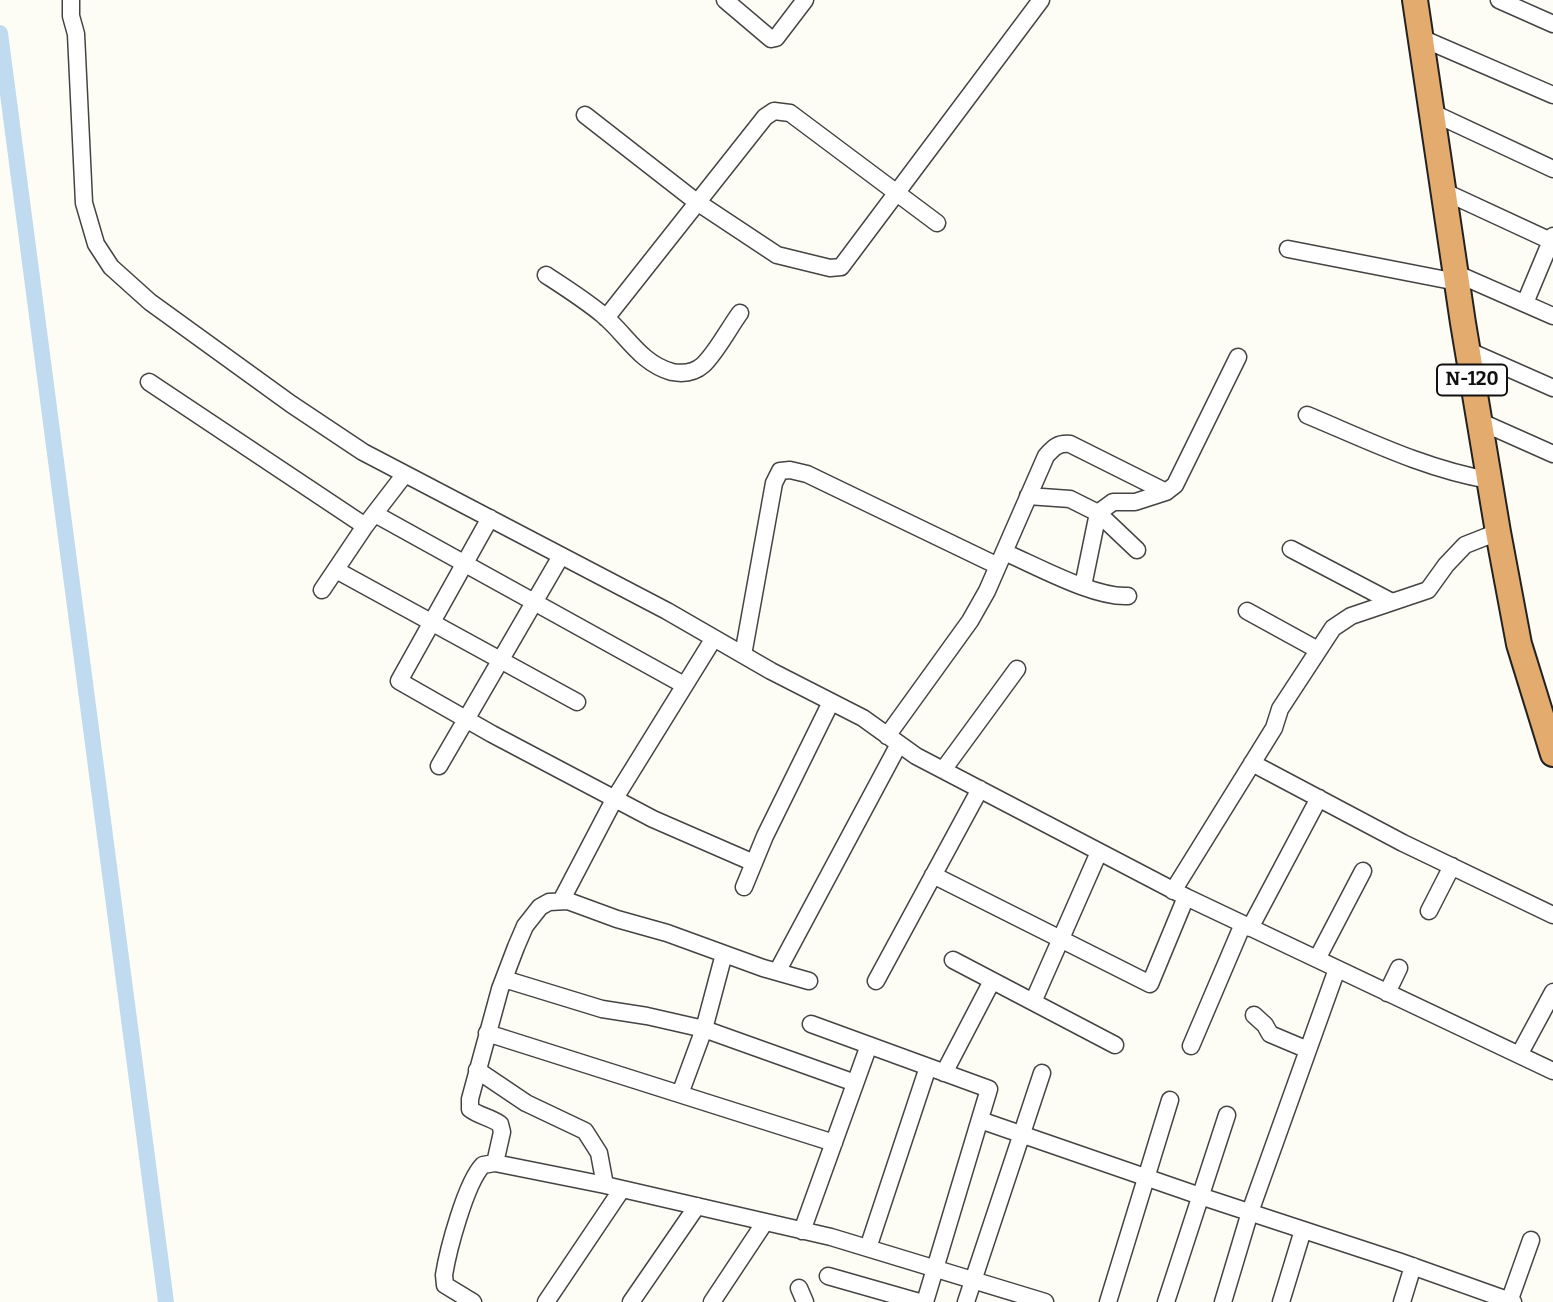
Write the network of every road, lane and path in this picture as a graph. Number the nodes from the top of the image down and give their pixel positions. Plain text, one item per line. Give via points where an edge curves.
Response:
1 (71, 0) edge
2 (725, 0) edge
3 (805, 0) edge
4 (1041, 0) edge
5 (1415, 0) edge
6 (1499, 0) edge
7 (1553, 24) edge
8 (1419, 37) junction
9 (1553, 95) edge
10 (1431, 111) junction
11 (585, 115) dead end
12 (1553, 169) edge
13 (1443, 191) junction
14 (897, 192) junction
15 (697, 202) junction
16 (937, 223) dead end
17 (1552, 240) edge
18 (1288, 248) dead end
19 (546, 275) dead end
20 (1456, 278) junction
21 (1525, 303) junction
22 (740, 313) dead end
23 (1553, 316) edge
24 (606, 318) junction
25 (1467, 350) junction
26 (1238, 357) dead end
27 (149, 382) dead end
28 (1553, 388) edge
29 (1307, 415) dead end
30 (1479, 421) junction
31 (1553, 454) edge
32 (405, 474) junction
33 (1489, 480) junction
34 (1166, 492) junction
35 (1028, 496) junction
36 (1098, 513) junction
37 (490, 518) junction
38 (370, 520) junction
39 (1498, 532) junction
40 (1292, 549) dead end
41 (1137, 550) dead end
42 (561, 556) junction
43 (1001, 559) junction
44 (465, 564) junction
45 (336, 570) junction
46 (1083, 586) junction
47 (322, 590) dead end
48 (1128, 596) dead end
49 (534, 602) junction
50 (1392, 602) junction
51 (1247, 611) dead end
52 (432, 623) junction
53 (714, 638) junction
54 (1318, 650) junction
55 (743, 654) junction
56 (501, 660) junction
57 (1017, 669) dead end
58 (684, 685) junction
59 (577, 702) dead end
60 (831, 702) junction
61 (466, 719) junction
62 (893, 740) junction
63 (1553, 754) edge
64 (1252, 763) junction
65 (439, 766) dead end
66 (943, 770) junction
67 (980, 789) junction
68 (1319, 798) junction
69 (615, 799) junction
70 (1099, 852) junction
71 (754, 863) junction
72 (1452, 866) junction
73 (1363, 871) dead end
74 (933, 875) junction
75 (744, 887) dead end
76 (1180, 894) junction
77 (561, 901) junction
78 (1429, 911) dead end
79 (1553, 915) edge
80 (1246, 926) junction
81 (1060, 939) junction
82 (724, 954) junction
83 (1317, 959) junction
84 (953, 960) dead end
85 (1399, 968) dead end
86 (1336, 969) junction
87 (777, 972) junction
88 (504, 979) junction
89 (809, 981) dead end
90 (876, 981) dead end
91 (992, 981) junction
92 (1553, 992) edge
93 (1387, 993) junction
94 (1033, 1002) junction
95 (1254, 1015) dead end
96 (811, 1024) dead end
97 (704, 1029) junction
98 (487, 1033) junction
99 (869, 1045) junction
100 (1115, 1045) dead end
101 (1191, 1046) dead end
102 (1308, 1050) junction
103 (1519, 1055) junction
104 (928, 1067) junction
105 (477, 1070) junction
106 (1553, 1071) edge
107 (944, 1073) junction
108 (1042, 1073) dead end
109 (855, 1083) junction
110 (680, 1094) junction
111 (1170, 1101) dead end
112 (1227, 1115) dead end
113 (981, 1120) junction
114 (1021, 1134) junction
115 (834, 1143) junction
116 (495, 1163) junction
117 (1147, 1177) junction
118 (605, 1185) junction
119 (622, 1189) junction
120 (1200, 1196) junction
121 (697, 1206) junction
122 (1251, 1213) junction
123 (765, 1222) junction
124 (1303, 1230) junction
125 (802, 1231) junction
126 (1531, 1240) dead end
127 (869, 1248) junction
128 (1413, 1266) junction
129 (934, 1267) junction
130 (828, 1276) dead end
131 (972, 1278) junction
132 (473, 1302) edge
133 (546, 1302) edge
134 (631, 1302) edge
135 (712, 1302) edge
136 (919, 1302) edge
137 (925, 1302) edge
138 (966, 1302) edge
139 (1045, 1302) edge
140 (1108, 1302) edge
141 (1166, 1302) edge
142 (1223, 1302) edge
143 (1281, 1302) edge
144 (1402, 1302) edge
145 (1511, 1302) edge

1 - 32 street via 84,203 96,244 111,267 160,310 290,404
2 - 3 street via 771,39
4 - 14 street
5 - 8 highway, N-120
6 - 7 street
8 - 9 street
8 - 10 highway, N-120
10 - 12 street
10 - 13 highway, N-120
11 - 15 street
13 - 17 street
13 - 20 highway, N-120
14 - 15 street via 841,267 830,268 777,256
14 - 15 street via 782,110 765,117
14 - 16 street
15 - 24 street
17 - 21 street
18 - 20 street
19 - 24 street
20 - 21 street
20 - 25 highway, N-120
21 - 23 street
22 - 24 street via 703,365 679,373 658,368
25 - 28 street
25 - 30 highway, N-120
26 - 34 street via 1175,485
27 - 38 street
29 - 33 street via 1424,464
30 - 31 street
30 - 33 highway, N-120
32 - 37 street
32 - 38 street
33 - 39 highway, N-120
34 - 35 street via 1059,443 1046,456
34 - 36 street via 1135,502 1113,502
35 - 36 street via 1070,499
35 - 43 street
36 - 41 street
36 - 46 street
37 - 42 street
37 - 44 street
38 - 44 street
38 - 45 street
39 - 50 street via 1465,545 1428,590
39 - 63 highway, N-120 via 1519,644
40 - 50 street
42 - 49 street
42 - 53 street
43 - 46 street
43 - 55 street via 807,474 780,471
43 - 62 street via 970,621
44 - 49 street
44 - 52 street
45 - 47 street
45 - 52 street
46 - 48 street via 1115,597
49 - 56 street
49 - 58 street
50 - 54 street via 1351,616 1333,628
51 - 54 street
52 - 56 street
52 - 61 street via 400,681
53 - 55 street
53 - 58 street
54 - 64 street
55 - 60 street
56 - 59 street
56 - 61 street
57 - 66 street
58 - 69 street
60 - 62 street
60 - 71 street
61 - 65 street
61 - 69 street
62 - 66 street
62 - 87 street
64 - 68 street
64 - 76 street
66 - 67 street
67 - 70 street
67 - 74 street
68 - 72 street
68 - 80 street
69 - 71 street
69 - 77 street
70 - 76 street
70 - 81 street
71 - 75 street
72 - 78 street
72 - 79 street
73 - 83 street
74 - 81 street
74 - 90 street
76 - 80 street
76 - 81 street via 1150,984
77 - 82 street
77 - 88 street via 540,907 525,926
80 - 83 street
80 - 101 street
81 - 94 street
82 - 87 street
82 - 97 street
83 - 86 street
84 - 91 street
85 - 93 street
86 - 93 street
86 - 102 street
87 - 89 street
88 - 97 street via 602,1009
88 - 98 street
91 - 94 street
91 - 107 street
92 - 103 street
93 - 103 street
94 - 100 street
95 - 102 street via 1270,1034
96 - 99 street
97 - 109 street
97 - 110 street
98 - 105 street
98 - 110 street
99 - 104 street
99 - 109 street
102 - 122 street
103 - 106 street
104 - 107 street
104 - 127 street
105 - 116 street via 470,1109 500,1124
105 - 118 street via 526,1103 586,1131 599,1153
107 - 113 street via 989,1089
108 - 114 street
109 - 115 street
110 - 115 street
111 - 117 street
112 - 120 street
113 - 114 street
113 - 129 street
114 - 117 street
114 - 131 street
115 - 125 street
116 - 118 street
116 - 132 street via 483,1165 473,1180 444,1275 445,1286
117 - 120 street
117 - 140 street
118 - 119 street
119 - 121 street
119 - 133 street
120 - 122 street
120 - 141 street
121 - 123 street
121 - 134 street
122 - 124 street
122 - 142 street
123 - 125 street
123 - 135 street
124 - 128 street
124 - 143 street
125 - 127 street
126 - 145 street
127 - 129 street
128 - 144 street
128 - 145 street
129 - 131 street
129 - 137 street
130 - 136 street
131 - 138 street
131 - 139 street

